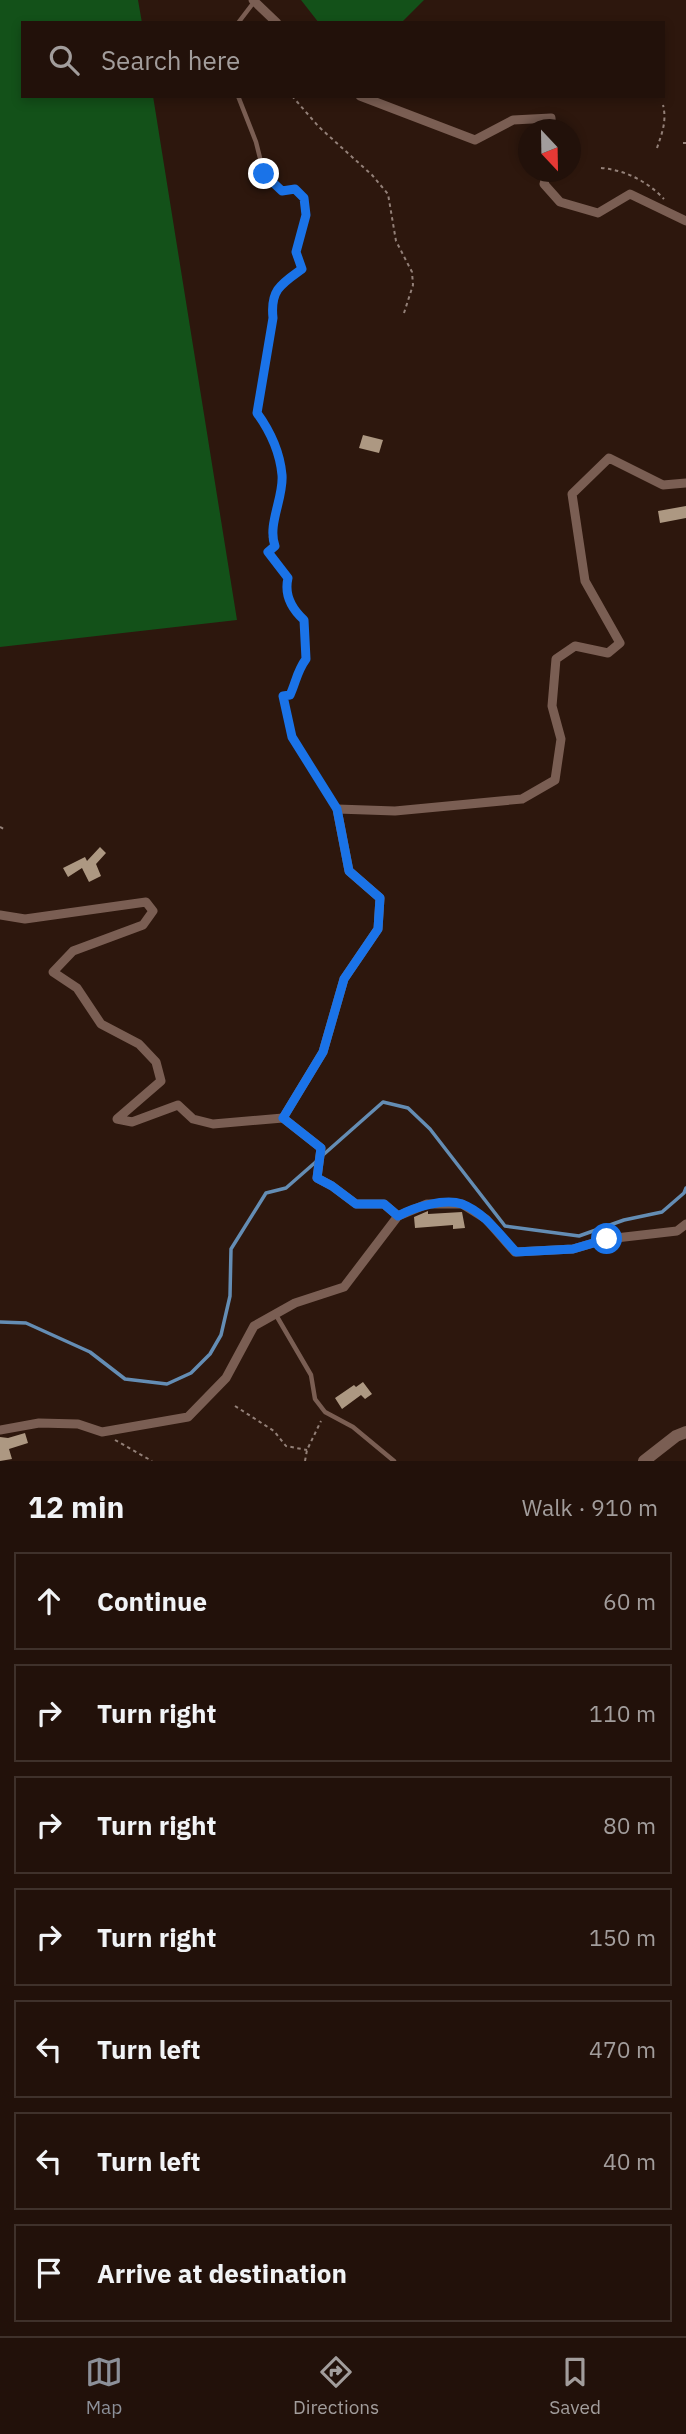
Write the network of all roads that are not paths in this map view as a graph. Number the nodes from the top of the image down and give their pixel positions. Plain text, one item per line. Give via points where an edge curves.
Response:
1 (254, 1) edge
2 (240, 21) edge
3 (275, 21) edge
4 (239, 98) edge
5 (365, 98) edge
6 (532, 119) edge
7 (551, 119) edge
8 (518, 120) edge
9 (544, 182) edge
10 (686, 221) edge
11 (686, 483) edge
12 (337, 809) junction
13 (0, 915) edge
14 (283, 1118) junction
15 (398, 1216) junction
16 (686, 1224) edge
17 (276, 1314) junction
18 (0, 1430) edge
19 (686, 1432) edge
20 (394, 1461) edge
21 (643, 1461) edge

1 - 2 lane
1 - 3 street
4 - 12 lane via 264,174 282,191 295,189 304,198 306,215 296,252 302,269 279,285 272,302 257,413 270,431 282,477 271,537 275,546 268,552 288,578 285,589 294,611 304,620 306,659 290,695 283,696 287,723
5 - 8 street via 475,140
6 - 7 street
9 - 10 street via 560,202 597,213 629,194
11 - 12 street via 663,485 609,458 572,495 585,581 620,643 608,653 575,646 556,659 552,706 561,739 555,780 522,799 395,811
12 - 14 street via 349,871 380,898 378,929 344,979 323,1052
13 - 14 street via 25,919 146,902 153,911 143,925 73,951 53,972 77,988 101,1024 139,1044 156,1062 161,1081 117,1119 132,1122 178,1105 193,1119 214,1124
14 - 15 street via 321,1148 317,1178 356,1204 384,1204
15 - 16 street via 427,1204 462,1204 486,1220 516,1252 573,1249 607,1239 677,1231
15 - 17 street via 344,1287
17 - 18 street via 254,1326 226,1378 188,1417 102,1432 78,1424 39,1423
17 - 20 lane via 311,1375 316,1399 325,1412 354,1427
19 - 21 main road

